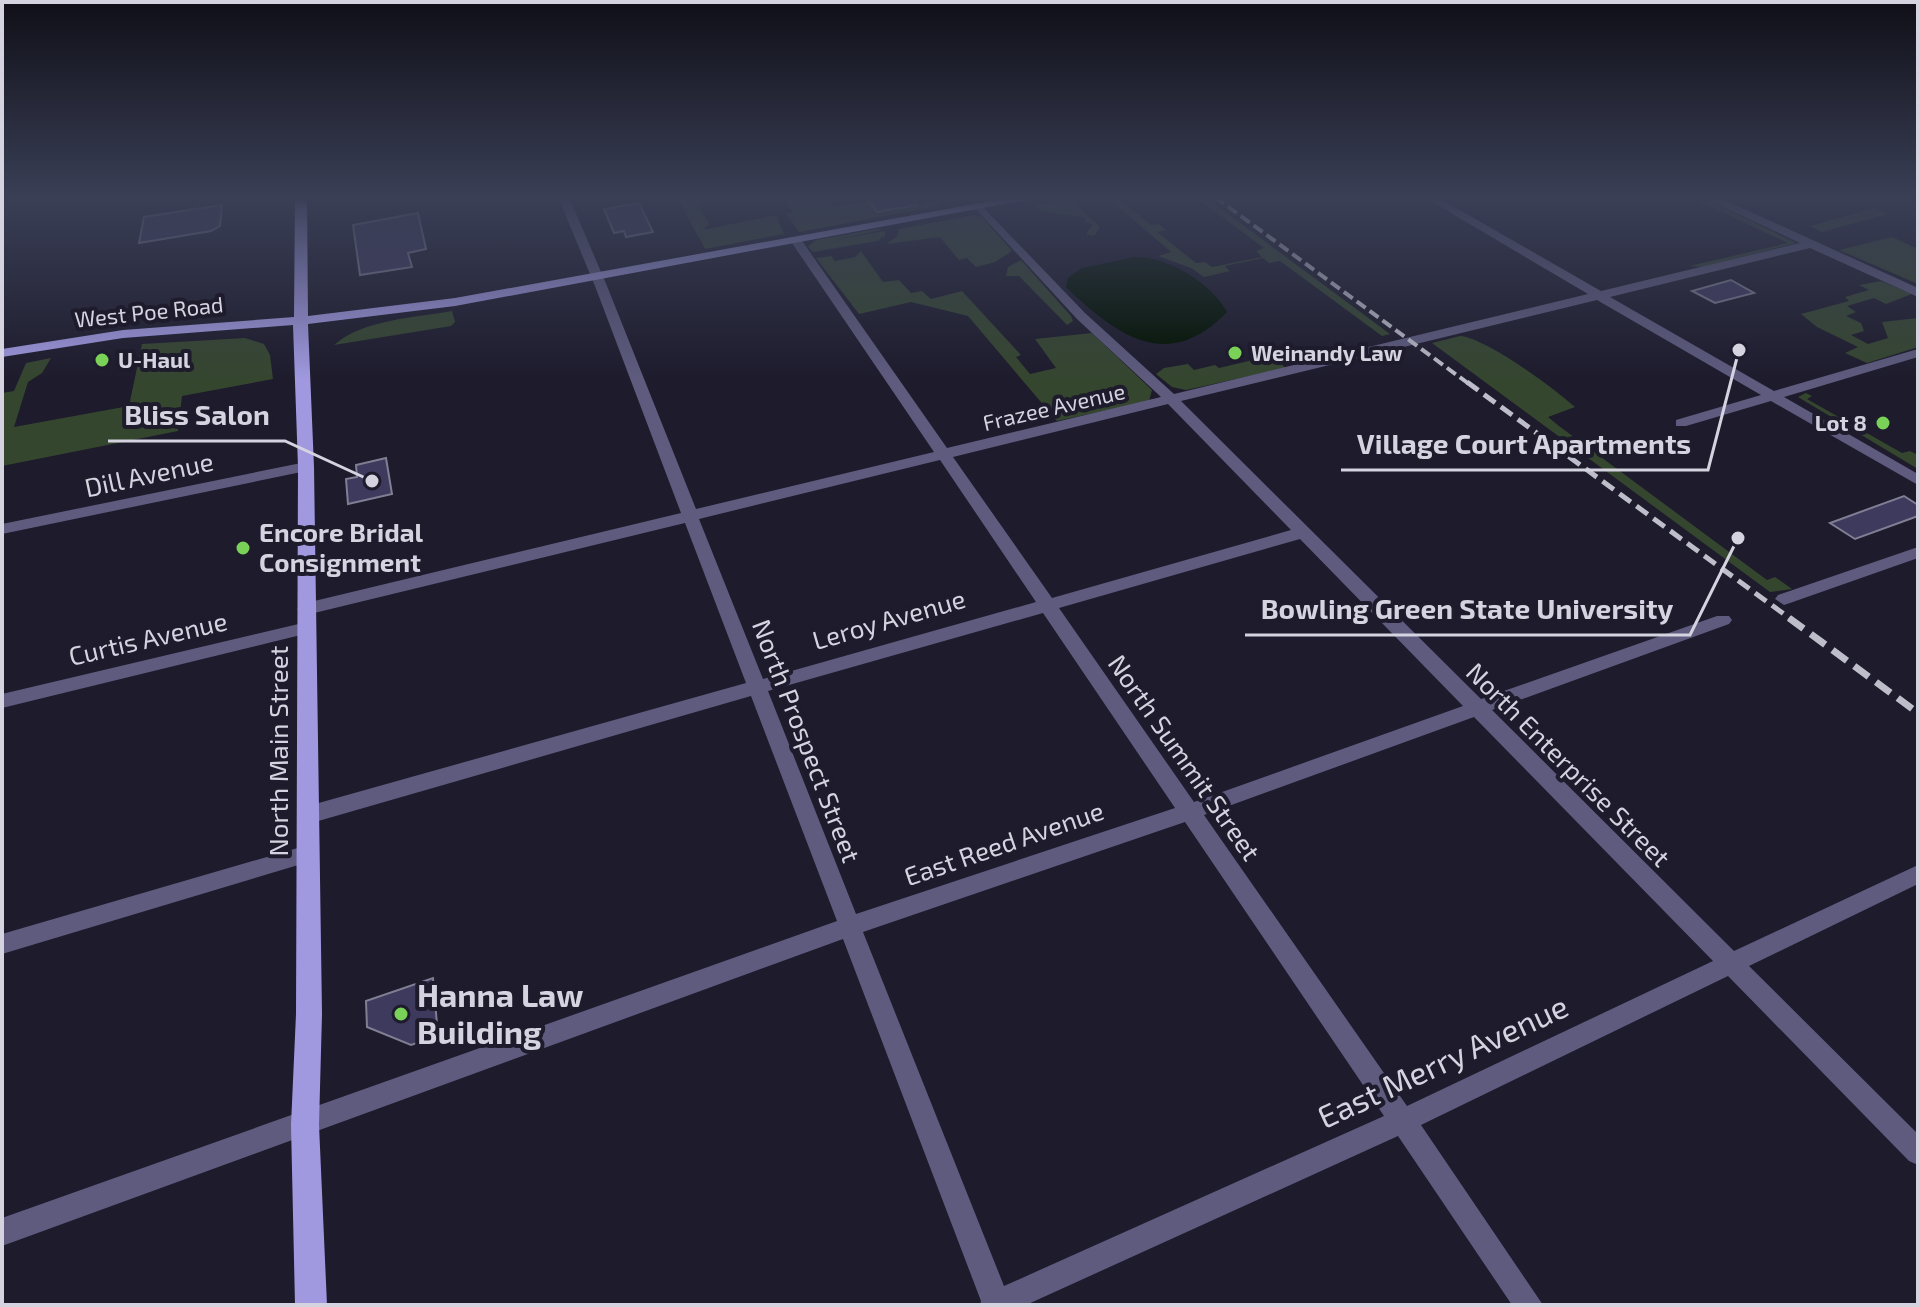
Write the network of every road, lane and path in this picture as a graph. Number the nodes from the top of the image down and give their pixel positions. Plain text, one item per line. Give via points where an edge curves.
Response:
1 (301, 258) edge
2 (589, 258) edge
3 (697, 258) edge
4 (808, 258) edge
5 (1027, 258) edge
6 (1535, 258) edge
7 (1753, 258) edge
8 (1842, 258) edge
9 (597, 276) junction
10 (1918, 293) edge
11 (1599, 295) junction
12 (301, 320) junction
13 (2, 353) edge
14 (1918, 353) edge
15 (1774, 396) junction
16 (1172, 401) junction
17 (1681, 423) dead end
18 (944, 456) junction
19 (306, 467) junction
20 (1918, 480) edge
21 (691, 516) junction
22 (2, 529) edge
23 (1301, 533) junction
24 (1918, 552) edge
25 (1784, 599) dead end
26 (1045, 603) junction
27 (307, 618) junction
28 (1723, 620) dead end
29 (756, 685) junction
30 (2, 701) edge
31 (1476, 709) junction
32 (1189, 812) junction
33 (308, 815) junction
34 (308, 854) junction
35 (1918, 874) edge
36 (850, 926) junction
37 (2, 944) edge
38 (1729, 965) junction
39 (1402, 1121) junction
40 (305, 1125) junction
41 (1918, 1152) edge
42 (2, 1232) edge
43 (311, 1305) edge
44 (996, 1305) edge
45 (1529, 1305) edge

1 - 12 main road, North Main Street
2 - 9 street, North Prospect Street
3 - 9 main road, West Poe Road
4 - 18 street, North Summit Street
5 - 16 street, North Enterprise Street
6 - 11 street
7 - 11 street, Frazee Avenue
8 - 10 street
9 - 12 main road, West Poe Road via 455,302
9 - 21 street, North Prospect Street
11 - 15 street
11 - 16 street, Frazee Avenue
12 - 13 main road, West Poe Road via 123,334
12 - 19 main road, North Main Street
14 - 15 street
15 - 17 street
15 - 20 street
16 - 18 street, Frazee Avenue
16 - 23 street, North Enterprise Street
18 - 21 street, Frazee Avenue
18 - 26 street, North Summit Street
19 - 22 street, Dill Avenue
19 - 27 main road, North Main Street
21 - 27 street, Frazee Avenue
21 - 29 street, North Prospect Street
23 - 26 street, Leroy Avenue
23 - 31 street, North Enterprise Street
24 - 25 street
26 - 29 street, Leroy Avenue
26 - 32 street, North Summit Street
27 - 30 street, Curtis Avenue
27 - 33 main road, North Main Street
28 - 31 street, East Reed Avenue
29 - 33 street, Leroy Avenue
29 - 36 street, North Prospect Street
31 - 32 street, East Reed Avenue
31 - 38 street, North Enterprise Street
32 - 36 street, East Reed Avenue
32 - 39 street, North Summit Street
33 - 34 main road, North Main Street
34 - 37 street
34 - 40 main road, North Main Street
35 - 38 street, East Merry Avenue
36 - 40 street, East Reed Avenue
36 - 44 street, North Prospect Street
38 - 39 street, East Merry Avenue
38 - 41 street, North Enterprise Street
39 - 44 street, East Merry Avenue
39 - 45 street, North Summit Street
40 - 42 street, East Reed Avenue
40 - 43 main road, North Main Street

